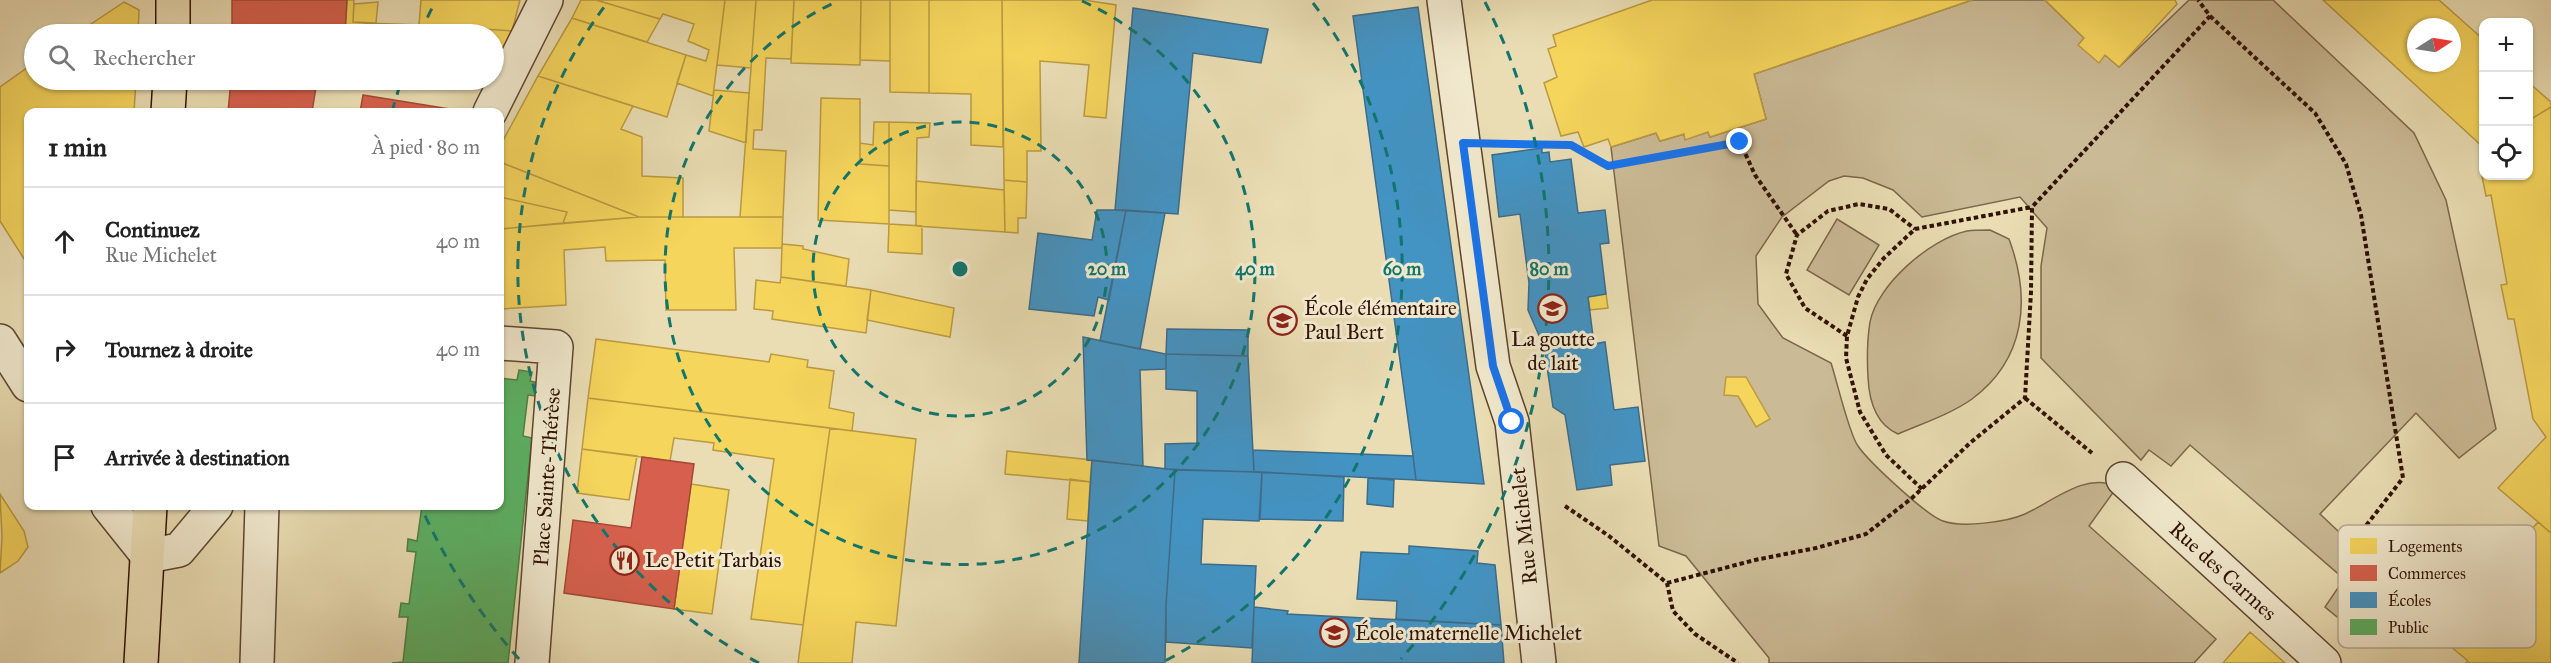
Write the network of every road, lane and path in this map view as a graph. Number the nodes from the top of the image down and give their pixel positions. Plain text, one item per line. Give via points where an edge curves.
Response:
1 (173, 0) edge
2 (546, 0) edge
3 (1444, 0) edge
4 (2198, 0) edge
5 (2210, 16) junction
6 (173, 24) edge
7 (504, 84) edge
8 (169, 90) edge
9 (501, 90) edge
10 (168, 108) edge
11 (492, 108) edge
12 (1463, 143) junction
13 (2032, 207) junction
14 (1915, 229) junction
15 (1797, 235) junction
16 (1847, 336) junction
17 (0, 341) edge
18 (504, 343) edge
19 (24, 379) edge
20 (2025, 398) junction
21 (2123, 479) joint
22 (1922, 489) junction
23 (1561, 503) dead end
24 (111, 510) edge
25 (150, 510) edge
26 (213, 510) edge
27 (262, 510) edge
28 (2367, 525) edge
29 (148, 556) junction
30 (1667, 583) junction
31 (141, 663) edge
32 (258, 663) edge
33 (532, 663) edge
34 (1539, 663) edge
35 (1738, 663) edge
36 (2324, 663) edge

1 - 6 main road
2 - 7 street
3 - 12 street, Rue Michelet
4 - 5 path
5 - 13 path
5 - 28 path via 2315,113 2346,164 2361,215 2403,478
8 - 10 main road
9 - 11 street
12 - 15 path via 1571,145 1608,166 1740,142 1755,175
12 - 34 street, Rue Michelet via 1493,366 1512,422
13 - 14 path
13 - 20 path
14 - 15 path via 1889,209 1859,204 1828,211
14 - 16 path via 1867,279
15 - 16 path via 1786,274 1805,308
16 - 22 path via 1846,358 1860,412 1886,455
17 - 19 street
18 - 33 street, Place Sainte-Thérèse via 556,347
20 - 21 path
20 - 22 path
21 - 36 street, Rue des Carmes
22 - 30 path via 1866,534
23 - 30 path
24 - 29 street
25 - 29 main road
26 - 29 street via 179,550
27 - 32 street
29 - 31 main road
30 - 35 path via 1673,610 1695,634

